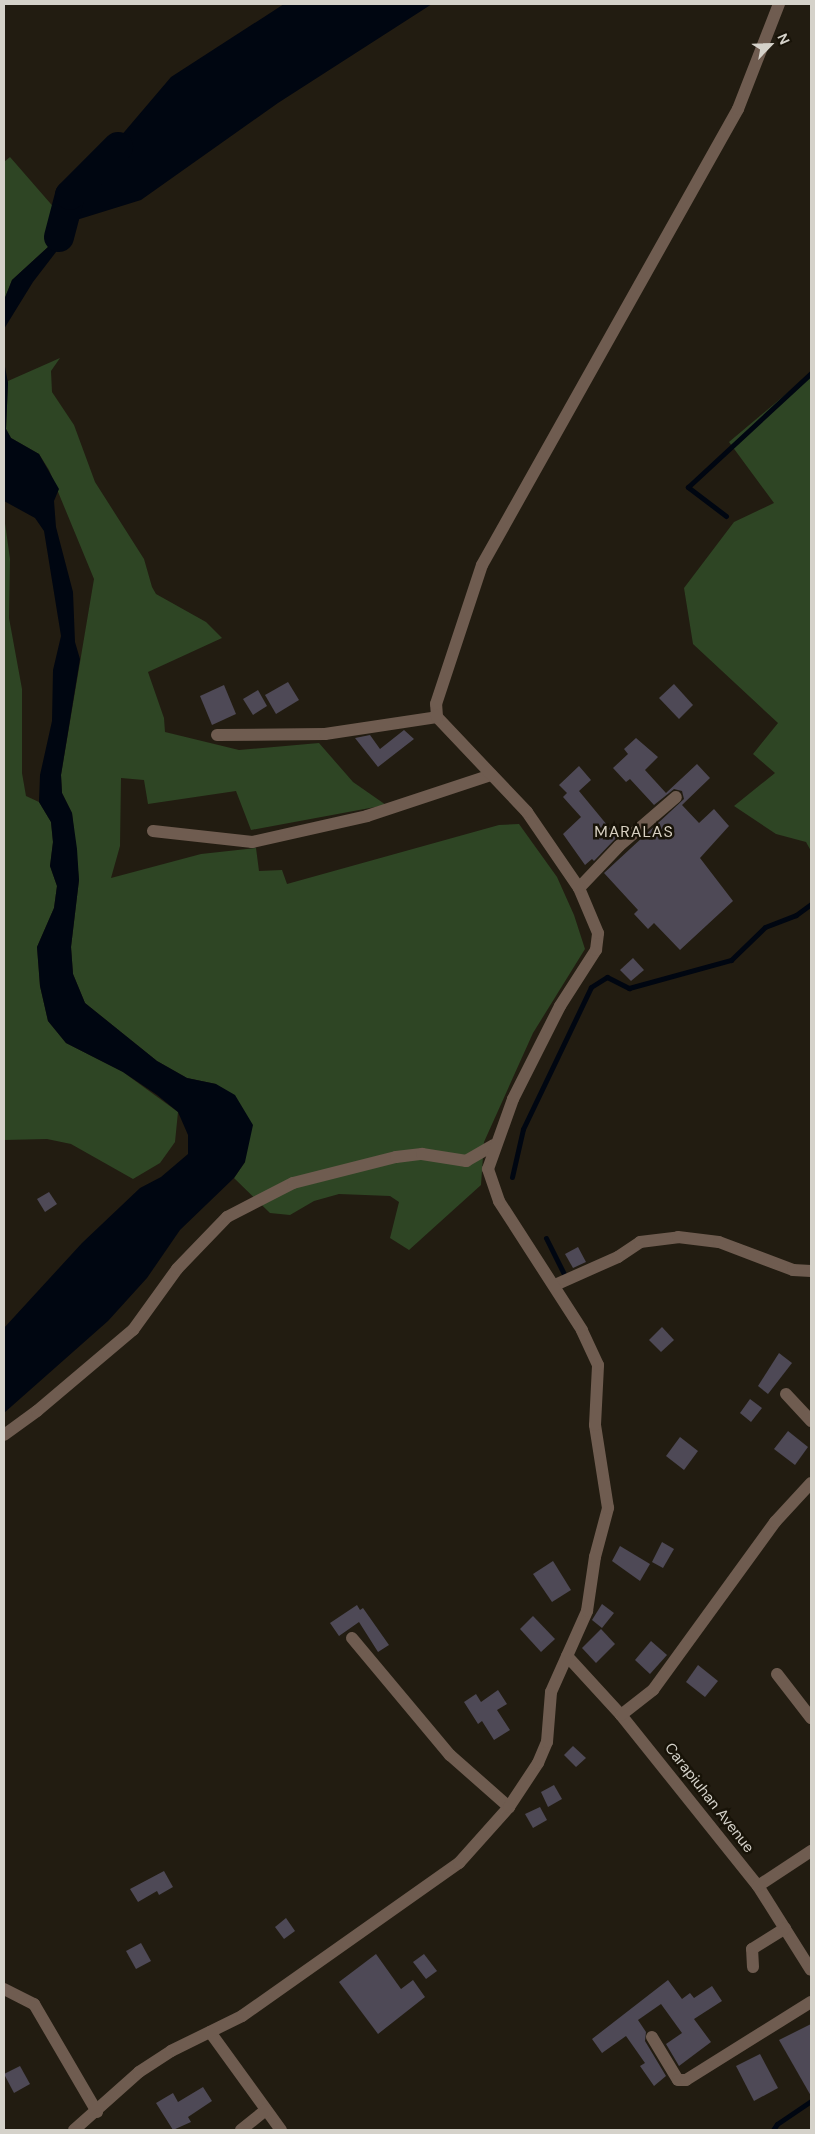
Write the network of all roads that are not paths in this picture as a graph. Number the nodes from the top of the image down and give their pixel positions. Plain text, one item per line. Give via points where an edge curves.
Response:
1 (779, 4) edge
2 (437, 717) junction
3 (217, 735) dead end
4 (492, 775) junction
5 (676, 797) dead end
6 (153, 831) dead end
7 (579, 888) junction
8 (494, 1145) junction
9 (811, 1271) edge
10 (554, 1285) junction
11 (786, 1394) dead end
12 (811, 1421) edge
13 (4, 1435) edge
14 (811, 1483) edge
15 (352, 1638) dead end
16 (567, 1656) junction
17 (777, 1674) dead end
18 (622, 1715) junction
19 (811, 1718) edge
20 (509, 1808) junction
21 (811, 1851) edge
22 (758, 1886) junction
23 (785, 1928) junction
24 (753, 1967) dead end
25 (811, 1970) edge
26 (4, 1988) edge
27 (811, 2002) edge
28 (210, 2032) junction
29 (652, 2037) dead end
30 (266, 2110) junction
31 (96, 2112) junction
32 (74, 2130) edge
33 (241, 2130) edge
34 (281, 2130) edge

1 - 2 street via 738,109 482,565 436,704
2 - 3 street via 326,734
2 - 4 street
4 - 6 street via 367,816 252,842
4 - 7 street via 527,812
5 - 7 street via 619,846
7 - 8 street via 598,933 596,950 560,1006 513,1099
8 - 10 street via 488,1169 490,1182
8 - 13 street via 466,1161 422,1154 396,1157 293,1183 227,1217 177,1269 132,1330 38,1411
9 - 10 street via 792,1270 719,1242 678,1237 640,1242 618,1257
10 - 16 street via 586,1337 598,1365 594,1425 608,1508 595,1556 587,1612
11 - 12 street
14 - 18 street via 775,1522 653,1690
15 - 20 street via 450,1755
16 - 18 street, Carapiuhan Avenue
16 - 20 street via 551,1692 547,1742 538,1763
17 - 19 street
18 - 22 street, Carapiuhan Avenue
20 - 28 street via 459,1863 242,2016
21 - 22 street
22 - 23 street, Carapiuhan Avenue
23 - 24 street via 752,1949
23 - 25 street, Carapiuhan Avenue
26 - 31 street via 34,2004
27 - 29 street via 686,2080 678,2080
28 - 30 street
28 - 31 street via 139,2072
30 - 33 street
30 - 34 street
31 - 32 street

